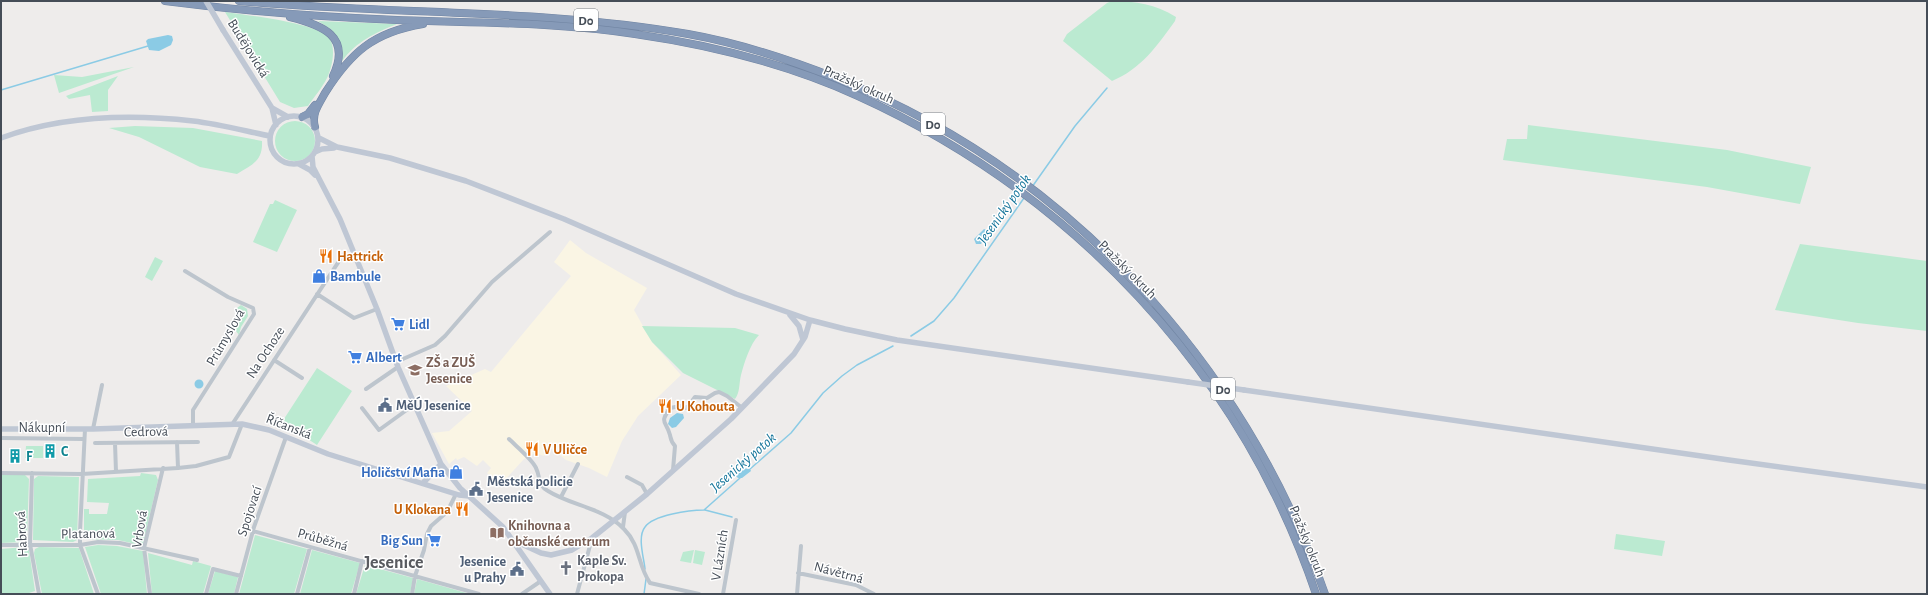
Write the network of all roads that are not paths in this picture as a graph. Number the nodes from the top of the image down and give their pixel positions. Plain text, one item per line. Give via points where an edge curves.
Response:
1 (165, 1) edge
2 (206, 1) edge
3 (239, 1) edge
4 (272, 13) junction
5 (452, 22) junction
6 (272, 108) junction
7 (288, 117) junction
8 (302, 117) junction
9 (276, 125) junction
10 (314, 127) junction
11 (270, 136) junction
12 (1, 138) edge
13 (318, 138) junction
14 (337, 147) junction
15 (314, 154) junction
16 (299, 164) junction
17 (318, 178) junction
18 (550, 232) dead end
19 (345, 252) dead end
20 (185, 271) dead end
21 (317, 294) junction
22 (377, 309) junction
23 (786, 312) junction
24 (810, 320) junction
25 (803, 340) junction
26 (274, 360) junction
27 (397, 365) junction
28 (302, 378) dead end
29 (102, 385) dead end
30 (366, 389) dead end
31 (415, 404) junction
32 (740, 407) junction
33 (362, 408) dead end
34 (233, 423) junction
35 (242, 424) junction
36 (193, 425) junction
37 (1, 429) edge
38 (85, 429) junction
39 (93, 429) junction
40 (286, 437) junction
41 (1, 438) edge
42 (84, 439) junction
43 (509, 439) dead end
44 (178, 442) junction
45 (198, 442) dead end
46 (95, 443) dead end
47 (115, 443) junction
48 (441, 464) junction
49 (578, 464) dead end
50 (162, 468) junction
51 (178, 468) junction
52 (674, 470) junction
53 (116, 472) junction
54 (1, 473) edge
55 (32, 473) junction
56 (82, 474) junction
57 (627, 477) dead end
58 (424, 483) junction
59 (1927, 486) edge
60 (456, 494) junction
61 (647, 494) junction
62 (469, 496) junction
63 (561, 497) junction
64 (625, 511) junction
65 (736, 520) dead end
66 (612, 521) junction
67 (623, 528) junction
68 (253, 531) junction
69 (592, 538) junction
70 (514, 541) junction
71 (30, 544) junction
72 (1, 545) edge
73 (80, 545) junction
74 (801, 546) dead end
75 (310, 547) junction
76 (144, 548) junction
77 (197, 560) dead end
78 (362, 561) junction
79 (798, 572) junction
80 (241, 576) junction
81 (415, 576) junction
82 (541, 581) junction
83 (38, 594) edge
84 (98, 594) edge
85 (150, 594) edge
86 (206, 594) edge
87 (236, 594) edge
88 (297, 594) edge
89 (354, 594) edge
90 (412, 594) edge
91 (479, 594) edge
92 (522, 594) edge
93 (550, 594) edge
94 (577, 594) edge
95 (699, 594) edge
96 (723, 594) edge
97 (796, 594) edge
98 (874, 594) edge
99 (1316, 594) edge
100 (1325, 594) edge

1 - 4 highway, Pražský okruh / D0
2 - 6 main road, Budějovická, bridge
3 - 100 highway, Pražský okruh / D0 via 586,20 635,26 714,40 781,58 898,105 939,128 1043,196 1127,272 1171,320 1238,412 1268,465 1303,537
4 - 5 highway, Pražský okruh / D0
4 - 8 highway via 320,26 330,34 337,47 338,62 333,76 312,110
5 - 10 highway via 427,23 403,28 366,44 346,63 319,104 313,118
5 - 99 highway, Pražský okruh / D0 via 579,28 626,33 690,43 750,58 808,76 894,113 935,135 1010,184 1065,226 1121,278 1165,326 1202,374 1261,468
6 - 7 main road, Budějovická
6 - 9 main road, Budějovická
7 - 8 main road, Budějovická
7 - 9 main road
8 - 10 main road
9 - 11 main road
10 - 13 main road
11 - 12 main road via 194,121 125,118 60,124
11 - 16 main road via 272,148 278,158 286,163
13 - 14 main road
13 - 15 main road
14 - 15 main road via 322,149
14 - 23 main road via 402,161 483,187 736,294
15 - 16 main road
15 - 17 main road via 313,168
16 - 17 main road
17 - 22 main road via 340,219
18 - 27 street via 492,282 445,336
19 - 21 street, Na Ochoze
20 - 36 street, Průmyslová via 228,297 253,308 254,314 193,410
21 - 22 street via 354,318
21 - 26 street, Na Ochoze
22 - 27 main road
23 - 24 main road
23 - 25 main road via 799,326
24 - 25 main road
24 - 59 main road, bridge via 897,340
25 - 32 main road via 784,365
26 - 28 street
26 - 34 street, Na Ochoze
27 - 30 street
27 - 31 main road
29 - 39 street
31 - 33 street via 379,430
31 - 48 main road
32 - 52 main road via 731,419
32 - 52 street via 719,392 708,398 695,397 687,408 670,408 663,422 675,446
34 - 35 main road, Říčanská
34 - 36 main road, Říčanská
35 - 40 main road, Říčanská
35 - 51 street via 229,457
36 - 39 main road, Říčanská
37 - 38 main road, Říčanská
38 - 39 main road, Říčanská
38 - 42 street
40 - 58 main road, Říčanská via 328,454
40 - 68 street, Spojovací
41 - 42 street, Nákupní
42 - 56 street
43 - 63 street via 536,467 540,484
44 - 45 street, Cedrová
44 - 47 street, Cedrová
44 - 51 street, Cedrová
46 - 47 street, Cedrová
47 - 53 street, Cedrová
48 - 58 main road
48 - 62 main road
49 - 63 street
50 - 51 street
50 - 53 street
50 - 76 street, Vrbová
52 - 61 main road
53 - 56 street
54 - 55 street
55 - 56 street
55 - 71 street, Habrová
56 - 73 street
57 - 61 street via 642,485
58 - 60 main road, Říčanská
60 - 62 main road, Říčanská
60 - 81 street via 447,512 431,526
61 - 64 main road
62 - 70 main road via 496,519
63 - 66 street via 602,514
64 - 66 main road
64 - 67 street
65 - 96 street, V Lázních
66 - 67 street, V Lázních
66 - 69 main road
67 - 95 street, V Lázních via 637,549 642,572 650,583
68 - 75 street, Průběžná
68 - 80 street, Spojovací
69 - 70 main road via 572,550 546,555
69 - 94 street
70 - 82 main road
71 - 72 street, Platanová
71 - 73 street, Platanová
71 - 83 street, Habrová
73 - 76 street, Platanová via 98,542 120,543
73 - 84 street
74 - 79 street, Návětrná
75 - 78 street, Průběžná
75 - 88 street
76 - 77 street, Platanová
76 - 85 street, Vrbová
78 - 81 street, Průběžná
78 - 89 street
79 - 97 street, Návětrná
79 - 98 street, Návětrná via 856,585
80 - 86 street via 213,569
80 - 87 street, Spojovací
81 - 90 street
81 - 91 street, Průběžná
82 - 92 street
82 - 93 main road

